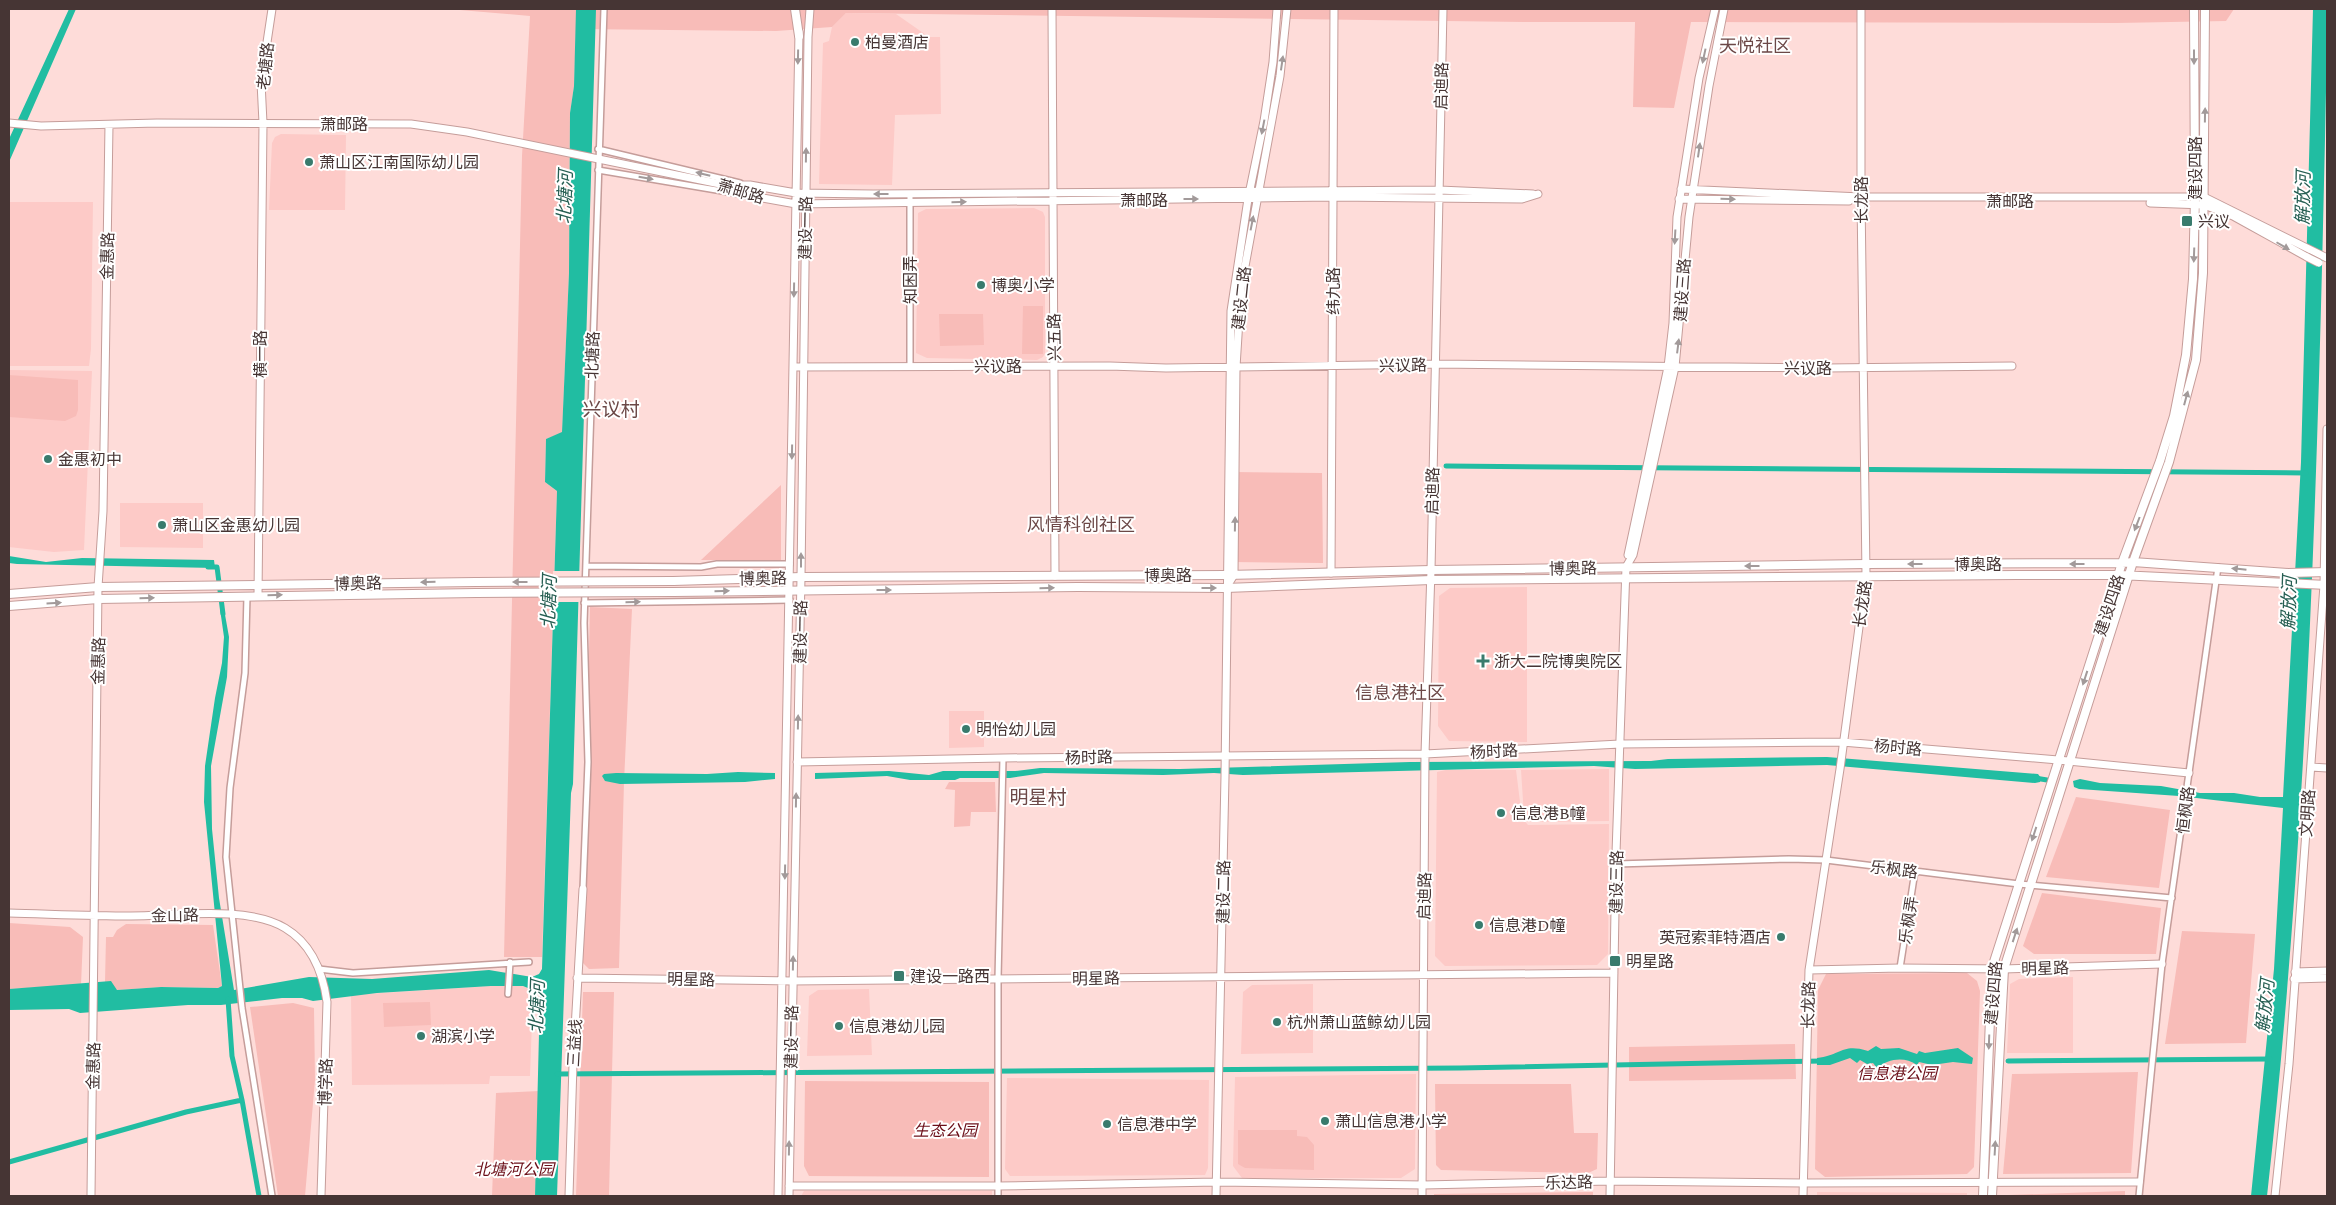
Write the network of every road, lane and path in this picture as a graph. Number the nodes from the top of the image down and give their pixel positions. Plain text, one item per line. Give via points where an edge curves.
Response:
1 (272, 9) edge
2 (604, 9) edge
3 (795, 9) edge
4 (799, 9) edge
5 (810, 9) edge
6 (1052, 9) edge
7 (1277, 9) edge
8 (1287, 9) edge
9 (1334, 9) edge
10 (1443, 9) edge
11 (1714, 9) edge
12 (1724, 9) edge
13 (1861, 9) edge
14 (2194, 9) edge
15 (2205, 9) edge
16 (799, 36) junction
17 (13, 124) edge
18 (263, 124) junction
19 (109, 125) junction
20 (598, 149) junction
21 (598, 159) junction
22 (598, 170) junction
23 (725, 185) junction
24 (750, 185) junction
25 (1681, 189) junction
26 (1693, 189) junction
27 (796, 193) junction
28 (806, 193) junction
29 (910, 194) junction
30 (1334, 194) junction
31 (1439, 194) junction
32 (1538, 194) dead end
33 (746, 195) junction
34 (1249, 195) junction
35 (1257, 195) junction
36 (1052, 197) junction
37 (1692, 199) junction
38 (1861, 199) junction
39 (1679, 200) junction
40 (2199, 201) junction
41 (910, 202) junction
42 (796, 204) junction
43 (805, 204) junction
44 (2327, 260) edge
45 (1436, 364) junction
46 (910, 366) junction
47 (1054, 366) junction
48 (2012, 366) dead end
49 (793, 367) junction
50 (803, 367) junction
51 (1233, 367) junction
52 (1333, 367) junction
53 (1671, 367) junction
54 (1862, 367) junction
55 (2327, 430) edge
56 (2326, 494) edge
57 (2133, 562) junction
58 (790, 564) junction
59 (1866, 564) junction
60 (2122, 564) junction
61 (586, 566) junction
62 (1626, 567) junction
63 (2218, 567) junction
64 (1431, 570) junction
65 (1331, 573) junction
66 (2322, 573) edge
67 (1230, 575) junction
68 (1866, 575) junction
69 (2119, 575) junction
70 (1055, 576) junction
71 (2128, 576) junction
72 (801, 577) junction
73 (790, 578) junction
74 (1625, 578) junction
75 (1431, 580) junction
76 (2217, 580) junction
77 (258, 585) junction
78 (2322, 585) edge
79 (98, 587) junction
80 (1226, 588) junction
81 (790, 590) junction
82 (800, 590) junction
83 (9, 594) edge
84 (248, 596) junction
85 (258, 596) junction
86 (98, 599) junction
87 (790, 600) junction
88 (584, 603) junction
89 (9, 606) edge
90 (1842, 742) junction
91 (1620, 744) junction
92 (1425, 757) junction
93 (1003, 758) junction
94 (1225, 760) junction
95 (2058, 760) junction
96 (797, 762) junction
97 (2069, 762) junction
98 (2311, 767) junction
99 (2327, 768) edge
100 (2189, 773) junction
101 (1826, 860) junction
102 (1616, 864) junction
103 (1915, 871) junction
104 (2019, 884) junction
105 (2031, 884) junction
106 (582, 889) joint
107 (2172, 898) junction
108 (9, 913) edge
109 (96, 915) junction
110 (230, 915) junction
111 (530, 962) dead end
112 (2162, 964) junction
113 (510, 965) junction
114 (1900, 968) junction
115 (1992, 968) junction
116 (2004, 969) junction
117 (1808, 970) junction
118 (320, 971) junction
119 (2327, 971) edge
120 (1423, 973) junction
121 (1614, 973) junction
122 (1221, 976) junction
123 (2295, 976) junction
124 (577, 978) junction
125 (2327, 978) edge
126 (998, 979) junction
127 (782, 981) junction
128 (792, 981) junction
129 (508, 992) dead end
130 (1611, 1181) junction
131 (1217, 1182) junction
132 (2139, 1182) junction
133 (1804, 1183) junction
134 (1983, 1183) junction
135 (1993, 1183) junction
136 (1422, 1185) junction
137 (789, 1186) junction
138 (998, 1186) junction
139 (90, 1196) edge
140 (272, 1196) edge
141 (321, 1196) edge
142 (569, 1196) edge
143 (778, 1196) edge
144 (788, 1196) edge
145 (998, 1196) edge
146 (1216, 1196) edge
147 (1422, 1196) edge
148 (1610, 1196) edge
149 (1803, 1196) edge
150 (1982, 1196) edge
151 (1992, 1196) edge
152 (2138, 1196) edge
153 (2275, 1196) edge

1 - 18 street, 老塘路 via 261,82
2 - 20 street, 北塘路
3 - 16 main road
4 - 16 street, 建设一路
28 -> 5 street, 建设一路
6 - 36 street, 兴五路
7 -> 34 street, 建设二路 via 1273,62
35 -> 8 street, 建设二路 via 1280,76
9 - 30 street, 纬九路
10 - 31 street, 启迪路
11 -> 25 street, 建设三路
26 -> 12 street, 建设三路
13 - 38 street, 长龙路
14 -> 40 main road, 建设四路
40 -> 15 main road, 建设四路
16 -> 27 street, 建设一路
17 - 19 street, 萧邮路
18 - 19 street, 萧邮路
18 - 21 street, 萧邮路 via 411,124
18 - 77 street, 横一路
19 - 79 street, 金惠路
20 - 21 street, 北塘路
24 -> 20 street
21 - 22 street, 北塘路
21 - 23 street, 萧邮路
22 -> 33 street
22 - 61 street, 北塘路
23 - 24 street
23 - 33 street, 萧邮路
24 - 27 street
25 - 26 street, 萧邮路
25 - 39 street, 建设三路
26 - 37 street, 建设三路
26 - 38 street, 萧邮路
27 - 28 street
27 - 42 street, 建设一路
29 -> 28 street
28 - 43 street, 建设一路
29 - 36 street
29 - 41 street, 知困弄
30 - 31 street
30 - 35 street
30 - 52 street, 纬九路
31 - 32 street
31 - 45 street, 启迪路
33 - 42 street, 萧邮路
34 - 35 street
34 - 36 street
34 - 51 street, 建设二路 via 1232,296
51 -> 35 street, 建设二路 via 1241,288
41 -> 36 street, 萧邮路
36 - 47 street, 兴五路
37 -> 38 street, 萧邮路
37 - 39 street, 萧邮路
53 -> 37 street, 建设三路
38 - 40 street, 萧邮路
38 - 40 street, 萧邮路
38 - 54 street, 长龙路
39 -> 53 street, 建设三路
40 - 44 street via 2320,253
40 -> 44 street, 萧邮路, bridge via 2319,263
57 -> 40 main road, 建设四路 via 2169,462 2196,360 2203,273
40 -> 60 main road, 建设四路 via 2186,356 2174,416
41 - 43 street, 萧邮路
41 - 46 street, 知困弄
42 - 43 street, 萧邮路
42 -> 49 street, 建设一路
43 - 50 street, 建设一路
45 - 52 street, 兴议路
45 - 53 street, 兴议路
45 - 64 street, 启迪路
46 - 47 street, 兴议路
46 - 50 street, 兴议路
47 - 51 street, 兴议路
47 - 70 street, 兴五路
48 - 54 street, 兴议路
49 - 50 street, 兴议路
49 -> 58 street, 建设一路
72 -> 50 street, 建设一路
51 - 52 street, 兴议路
51 - 67 street, 建设二路
52 - 65 street, 纬九路
53 - 54 street, 兴议路
53 - 62 street, 建设三路 via 1633,555
54 - 59 street, 长龙路
55 - 56 street, 文明路
56 - 66 street, 文明路
57 - 60 main road, 博奥路
57 - 63 main road, 博奥路
57 - 71 main road, 建设四路
58 - 61 street
58 - 73 street, 建设一路
60 -> 59 main road, 博奥路
59 -> 62 main road, 博奥路
59 - 68 street, 长龙路
60 - 69 main road, 建设四路
61 - 88 street, 北塘路
62 - 64 main road, 博奥路
62 - 74 street, 建设三路
66 -> 63 main road, 博奥路
63 - 76 street, 恒枫路
64 - 65 main road, 博奥路
64 - 75 street, 启迪路
65 - 67 main road, 博奥路
66 - 78 street, 文明路
67 - 70 main road, 博奥路
67 - 80 street
68 - 69 main road, 博奥路
68 - 74 main road, 博奥路
68 - 90 street, 长龙路
69 - 71 main road, 博奥路
69 -> 95 main road, 建设四路
70 - 72 main road, 博奥路
71 - 76 main road, 博奥路
71 - 97 main road, 建设四路
72 - 73 main road, 博奥路
72 - 82 street, 建设一路
73 -> 77 main road, 博奥路, bridge
73 - 81 street, 建设一路
74 - 75 main road, 博奥路
74 - 91 street, 建设三路
75 - 80 main road, 博奥路
75 - 92 street, 启迪路
76 - 78 main road, 博奥路
76 - 100 street, 恒枫路
77 - 79 main road, 博奥路
77 - 85 street, 横一路
78 - 98 street, 文明路
79 - 83 main road, 博奥路
79 - 86 street, 金惠路
82 -> 80 main road, 博奥路
80 - 94 street, 建设二路
81 - 82 main road, 博奥路
85 -> 81 main road, 博奥路, bridge
81 - 87 street, 建设一路
96 -> 82 street, 建设一路
84 - 85 main road, 博奥路
86 -> 84 main road, 博奥路
84 - 110 street via 245,673 230,788 226,857
89 -> 86 main road, 博奥路
86 - 109 street, 金惠路
88 -> 87 street
87 -> 127 street, 建设一路
88 - 106 street, 北塘路 via 588,762
90 - 91 street, 杨时路
90 - 95 street, 杨时路
90 - 101 street, 长龙路
91 - 92 street, 杨时路
91 - 102 street, 建设三路
92 - 94 street, 杨时路
92 - 120 street, 启迪路
93 - 94 street, 杨时路
93 - 96 street, 杨时路
93 - 126 street
94 - 122 street, 建设二路
95 - 97 street, 杨时路
95 -> 104 main road, 建设四路
128 -> 96 street, 建设一路
97 - 100 street, 杨时路
97 - 105 main road, 建设四路
98 - 99 street
98 - 123 street, 文明路
100 - 107 street, 恒枫路
101 - 102 street, 乐枫路
101 - 103 street, 乐枫路
101 - 117 street, 长龙路
102 - 121 street, 建设三路
103 - 104 street, 乐枫路
103 - 114 street, 乐枫弄
104 - 105 street, 乐枫路
104 - 115 main road, 建设四路
105 - 107 street, 乐枫路
116 -> 105 main road, 建设四路
106 - 124 street, 三益线
107 - 112 street, 恒枫路
108 - 109 street, 金山路
109 - 110 street, 金山路
109 - 139 street, 金惠路
110 - 118 street, 金山路 via 272,921 286,928 307,947
110 - 140 street
111 - 113 street
112 - 116 street, 明星路
112 - 132 street, 恒枫路
113 - 118 street
113 - 129 street
114 - 115 street, 明星路
114 - 117 street, 明星路
115 - 116 street, 明星路
115 -> 134 main road, 建设四路
135 -> 116 main road, 建设四路
117 - 133 street, 长龙路
118 - 141 street, 博学路 via 327,1002
119 - 123 street
120 - 121 street, 明星路
120 - 122 street, 明星路
120 - 136 street, 启迪路
121 - 130 street, 建设三路
122 - 126 street, 明星路
122 - 131 street, 建设二路
123 - 125 street
123 - 153 street, 文明路
124 - 127 street, 明星路
124 - 142 street, 三益线
126 - 128 street, 明星路
126 - 138 street
127 - 128 street, 明星路
127 - 143 street, 建设一路
137 -> 128 street, 建设一路
130 - 133 street, 乐达路
130 - 136 street, 乐达路
130 - 148 street, 建设三路
131 - 136 street, 乐达路
131 - 138 street, 乐达路
131 - 146 street, 建设二路
132 - 135 street, 乐达路
132 - 152 street
133 - 134 street, 乐达路
133 - 149 street, 长龙路
134 - 135 street, 乐达路
134 - 150 main road, 建设四路
135 - 151 main road, 建设四路
136 - 147 street, 启迪路
137 - 138 street, 乐达路
137 - 144 street, 建设一路
138 - 145 street

